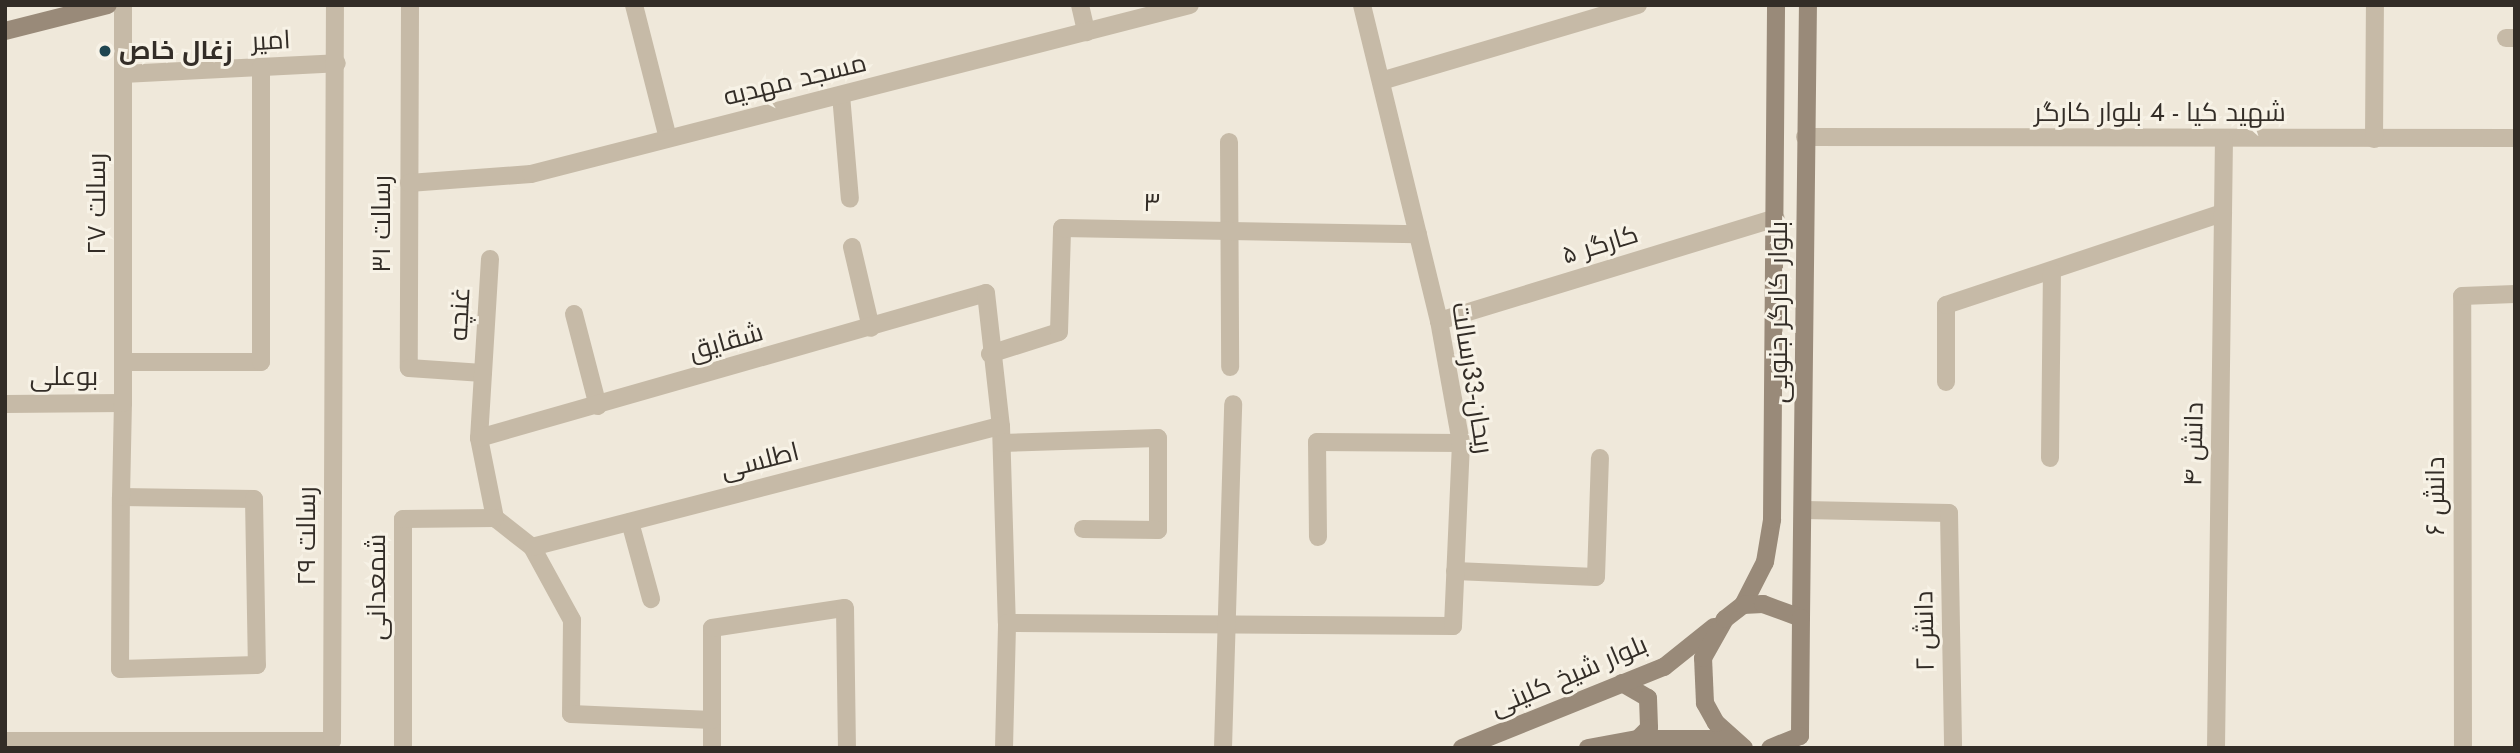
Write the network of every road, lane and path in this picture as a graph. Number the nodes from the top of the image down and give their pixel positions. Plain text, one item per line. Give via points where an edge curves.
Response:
1 (108, 5) edge
2 (123, 5) edge
3 (335, 5) edge
4 (634, 5) edge
5 (1080, 5) edge
6 (1190, 5) edge
7 (1362, 5) edge
8 (1638, 5) edge
9 (1776, 5) edge
10 (1808, 5) edge
11 (2375, 5) edge
12 (410, 7) edge
13 (5, 32) edge
14 (1086, 32) junction
15 (337, 64) junction
16 (261, 67) junction
17 (123, 74) junction
18 (1381, 81) junction
19 (841, 95) junction
20 (1805, 137) junction
21 (668, 138) junction
22 (2515, 138) edge
23 (2374, 139) junction
24 (2224, 140) junction
25 (1229, 142) dead end
26 (408, 183) junction
27 (850, 199) dead end
28 (2223, 213) junction
29 (1776, 218) junction
30 (1228, 230) junction
31 (1418, 233) junction
32 (852, 247) dead end
33 (490, 258) dead end
34 (2052, 272) junction
35 (2515, 294) edge
36 (574, 314) dead end
37 (1439, 321) junction
38 (871, 328) junction
39 (990, 354) junction
40 (123, 362) junction
41 (1230, 366) dead end
42 (483, 373) junction
43 (1946, 382) dead end
44 (123, 403) junction
45 (5, 404) edge
46 (1233, 404) dead end
47 (598, 406) junction
48 (1001, 434) junction
49 (479, 438) junction
50 (1461, 443) junction
51 (1600, 458) dead end
52 (2050, 458) dead end
53 (121, 497) junction
54 (1805, 510) junction
55 (495, 518) junction
56 (630, 522) junction
57 (1083, 529) dead end
58 (1318, 537) dead end
59 (532, 547) junction
60 (1455, 571) junction
61 (651, 599) dead end
62 (1743, 605) junction
63 (1801, 618) junction
64 (1725, 619) junction
65 (1007, 623) junction
66 (1227, 625) junction
67 (1622, 683) junction
68 (712, 720) junction
69 (1638, 739) junction
70 (5, 741) edge
71 (1800, 742) edge
72 (1738, 743) edge
73 (403, 748) edge
74 (712, 748) edge
75 (847, 748) edge
76 (1004, 748) edge
77 (1223, 748) edge
78 (1462, 748) edge
79 (1588, 748) edge
80 (1770, 748) edge
81 (1953, 748) edge
82 (2216, 748) edge
83 (2463, 748) edge

1 - 13 main road
2 - 17 street, رسالت ۲۷
3 - 15 street, رسالت ۲۹
4 - 21 street
5 - 14 street
6 - 14 street, مسجد مهدیه
7 - 18 street, ریحان-33رسالت
8 - 18 street
9 - 29 main road, بلوار کارگر جنوبی
10 - 20 main road, بلوار کارگر جنوبی
11 - 23 street
12 - 26 street, رسالت ۳۱
14 - 19 street, مسجد مهدیه
15 - 16 street, امیر
15 - 70 street, رسالت ۲۹ via 332,741
16 - 17 street, امیر
16 - 40 street via 261,362
17 - 40 street, رسالت ۲۷
18 - 31 street, ریحان-33رسالت
19 - 21 street, مسجد مهدیه
19 - 27 street
20 - 24 street, شهید کیا - 4 بلوار کارگر
20 - 54 main road, بلوار کارگر جنوبی
21 - 26 street, مسجد مهدیه via 530,173
22 - 23 street, شهید کیا - 4 بلوار کارگر
23 - 24 street, شهید کیا - 4 بلوار کارگر
24 - 28 street, دانش ۴
25 - 30 street
26 - 42 street, رسالت ۳۱ via 408,368
28 - 34 street
28 - 82 street, دانش ۴
29 - 37 street, کارگر ۵
29 - 62 main road, بلوار کارگر جنوبی via 1772,520 1765,562
30 - 31 street, ۳
30 - 39 street, ۳ via 1062,228 1059,332
30 - 41 street
31 - 37 street, ریحان-33رسالت
32 - 38 street
33 - 42 street, غنچه
34 - 43 street via 1946,305
34 - 52 street
35 - 83 street, دانش ۶ via 2462,296
36 - 47 street
37 - 50 street, ریحان-33رسالت
38 - 39 street, شقایق via 986,293
38 - 47 street, شقایق
39 - 48 street
40 - 44 street, رسالت ۲۷
42 - 49 street, غنچه
44 - 45 street, بوعلی
44 - 53 street, رسالت ۲۷
46 - 66 street
47 - 49 street, شقایق
48 - 56 street, اطلسی
48 - 57 street, اطلسی via 1158,438 1158,530
48 - 65 street
49 - 55 street, غنچه
50 - 58 street via 1317,442
50 - 60 street, ریحان-33رسالت
51 - 60 street via 1596,577
53 - 53 street, رسالت ۲۷ via 120,669 257,665 254,499
54 - 63 main road, بلوار کارگر جنوبی
54 - 81 street, دانش ۲ via 1949,513
55 - 59 street
55 - 73 street, شمعدانی via 404,519
56 - 59 street, اطلسی
56 - 61 street
59 - 68 street via 572,620 571,714
60 - 66 street, ریحان-33رسالت via 1453,626
62 - 63 main road via 1763,604
62 - 64 main road, بلوار شیخ کلینی
63 - 71 main road, بلوار کارگر جنوبی
64 - 67 main road, بلوار شیخ کلینی via 1664,667
64 - 72 main road via 1711,637 1701,680 1705,703
65 - 66 street
65 - 76 street
66 - 77 street
67 - 69 main road via 1648,698 1648,728
67 - 78 main road, بلوار شیخ کلینی
68 - 74 street
68 - 75 street via 712,628 845,608
69 - 72 main road
69 - 79 main road
71 - 80 main road

